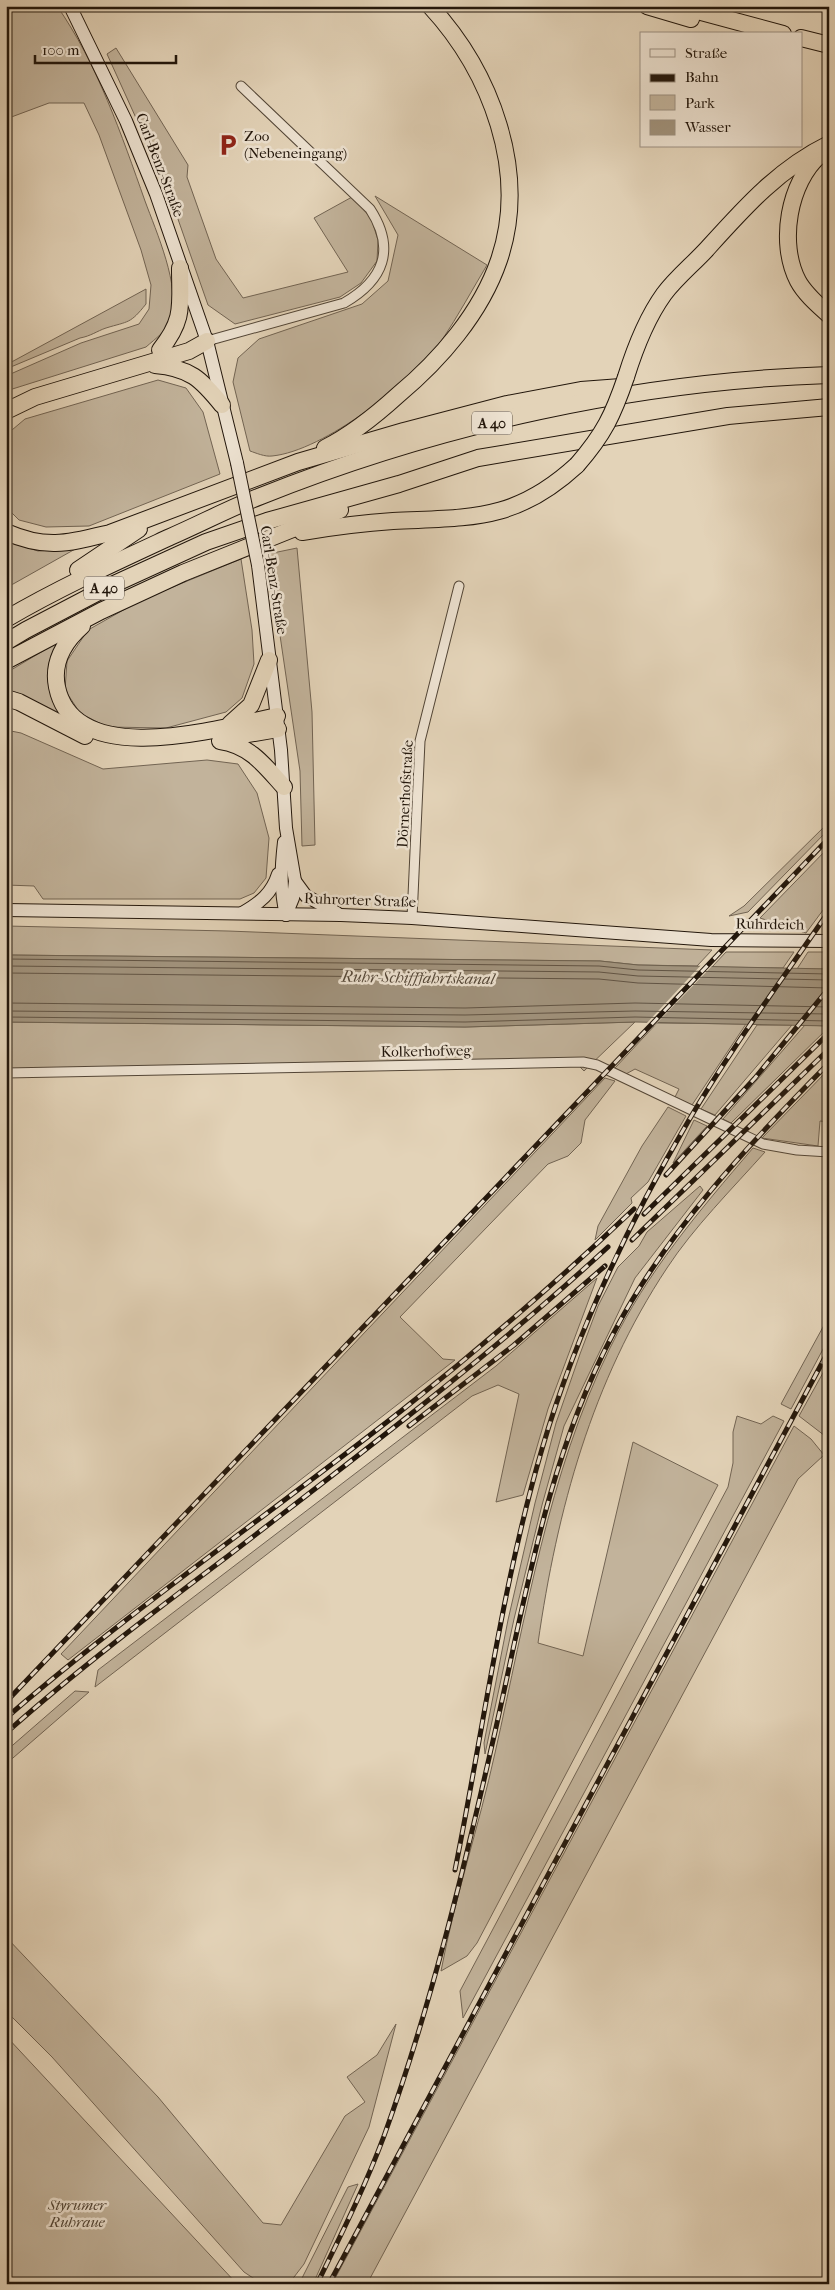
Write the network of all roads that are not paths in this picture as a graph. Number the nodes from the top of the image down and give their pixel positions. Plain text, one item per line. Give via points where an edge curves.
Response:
1 (70, 6) edge
2 (430, 6) edge
3 (647, 6) edge
4 (678, 6) edge
5 (739, 32) edge
6 (776, 32) edge
7 (802, 38) edge
8 (829, 45) edge
9 (802, 47) edge
10 (829, 54) edge
11 (241, 86) dead end
12 (829, 144) edge
13 (829, 150) edge
14 (798, 169) junction
15 (180, 268) junction
16 (829, 315) edge
17 (207, 341) junction
18 (160, 350) junction
19 (148, 364) junction
20 (829, 375) edge
21 (732, 382) junction
22 (6, 400) edge
23 (222, 405) junction
24 (829, 407) edge
25 (6, 412) edge
26 (298, 462) junction
27 (399, 484) junction
28 (183, 506) junction
29 (6, 532) edge
30 (266, 539) junction
31 (459, 586) dead end
32 (101, 611) junction
33 (7, 618) edge
34 (6, 642) edge
35 (269, 660) junction
36 (6, 661) edge
37 (6, 698) edge
38 (278, 723) junction
39 (226, 727) junction
40 (210, 740) junction
41 (284, 787) junction
42 (286, 828) junction
43 (281, 864) junction
44 (295, 881) junction
45 (6, 910) edge
46 (241, 914) junction
47 (341, 914) junction
48 (286, 915) junction
49 (412, 918) junction
50 (711, 940) joint
51 (829, 941) edge
52 (6, 1073) edge
53 (829, 1152) edge

1 - 15 main road, Carl-Benz-Straße via 126,121 156,194
2 - 26 highway via 472,62 495,114 509,181 503,248 484,295 428,369 356,428
3 - 5 highway
4 - 6 highway
7 - 8 highway
9 - 10 highway
11 - 17 street via 370,209 380,224 384,239 383,258 374,279 362,292 344,303
12 - 14 highway
13 - 14 highway
14 - 16 highway via 789,238 791,262 806,292
14 - 30 highway, bridge via 762,189 664,295 630,353 614,413 594,445 560,480 512,508 485,516 392,521
15 - 17 main road, Carl-Benz-Straße
15 - 18 highway via 180,316
17 - 18 highway via 186,342
17 - 19 highway via 189,351
17 - 23 main road, Carl-Benz-Straße
18 - 22 highway via 24,391
19 - 23 highway via 190,373 203,382
19 - 25 highway via 35,397
20 - 21 highway, A 40
21 - 26 highway via 690,380 581,390 526,400
21 - 33 highway, A 40 via 634,393 518,417 334,468 259,496 96,570
23 - 35 main road, Carl-Benz-Straße, bridge via 238,463 258,565
24 - 27 highway, A 40 via 728,416 478,458
26 - 28 highway
27 - 30 highway
27 - 34 highway, A 40 via 267,521 206,542 112,584
28 - 29 highway via 110,533 72,542 40,544
28 - 33 highway via 133,533 30,598
30 - 32 highway
31 - 49 street, Dörnerhofstraße via 420,741
32 - 36 highway
32 - 39 highway via 68,641 57,663 60,698 70,715 90,729 118,736 173,736
35 - 38 main road, Carl-Benz-Straße
35 - 39 highway via 251,705
37 - 40 highway via 93,740 110,744 148,745
38 - 39 highway
38 - 40 highway
38 - 41 main road, Carl-Benz-Straße
40 - 41 highway via 247,750
41 - 42 main road, Carl-Benz-Straße
42 - 43 main road, Carl-Benz-Straße
42 - 44 main road, Carl-Benz-Straße
43 - 46 main road via 269,893
43 - 48 main road, Carl-Benz-Straße via 281,894
44 - 47 main road via 306,896
44 - 48 main road, Carl-Benz-Straße
45 - 46 main road, Ruhrorter Straße
46 - 48 main road, Ruhrorter Straße
47 - 48 main road, Ruhrorter Straße
47 - 49 main road, Ruhrorter Straße
49 - 50 main road, Ruhrorter Straße
50 - 51 main road, Ruhrdeich
52 - 53 street, Kolkerhofweg via 583,1062 763,1144

